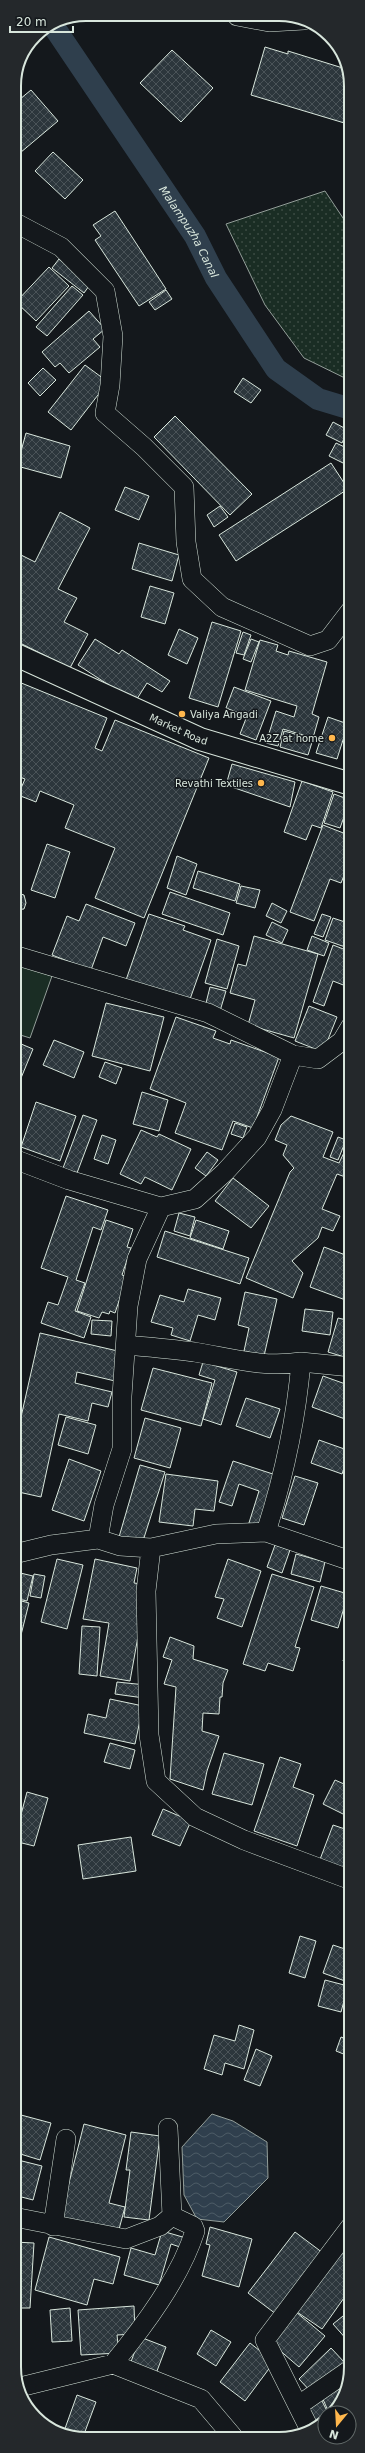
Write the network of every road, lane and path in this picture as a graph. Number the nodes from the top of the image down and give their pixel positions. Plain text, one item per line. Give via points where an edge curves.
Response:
1 (264, 21) edge
2 (282, 21) edge
3 (21, 226) edge
4 (344, 619) edge
5 (21, 657) edge
6 (344, 782) edge
7 (21, 957) edge
8 (344, 1038) edge
9 (293, 1055) junction
10 (21, 1162) edge
11 (161, 1207) junction
12 (127, 1344) junction
13 (301, 1362) junction
14 (344, 1366) edge
15 (266, 1532) junction
16 (98, 1539) junction
17 (151, 1548) junction
18 (21, 1552) edge
19 (344, 1559) edge
20 (344, 1877) edge
21 (168, 2128) dead end
22 (66, 2139) dead end
23 (172, 2216) junction
24 (21, 2219) edge
25 (53, 2226) junction
26 (344, 2235) edge
27 (113, 2364) junction
28 (343, 2374) edge
29 (24, 2386) edge
30 (299, 2405) junction
31 (308, 2425) edge
32 (229, 2432) edge

1 - 2 street
3 - 4 street via 61,247 105,292 113,336 110,385 105,413 184,487 186,542 192,579 222,607 310,646 328,640
5 - 6 main road, Market Road via 200,739
7 - 9 street via 208,1014
8 - 9 street via 318,1059
9 - 11 street via 272,1110 257,1137 225,1172 195,1199
10 - 11 street via 69,1180
11 - 12 street via 136,1260 128,1306
12 - 13 street via 278,1366
12 - 16 street via 122,1396 122,1449 104,1505
13 - 14 street
13 - 15 street via 297,1407 282,1483
15 - 17 street via 216,1534
15 - 19 street
16 - 17 street via 120,1546
16 - 18 street via 51,1545
17 - 20 street via 146,1591 149,1735 156,1781 194,1817 244,1840
21 - 23 street
22 - 25 street
23 - 25 street via 160,2226 126,2239
23 - 27 street via 193,2226 196,2231 189,2251 136,2336
24 - 25 street
26 - 30 street via 265,2340
27 - 29 street
27 - 32 street via 201,2399
28 - 30 street
30 - 31 street

